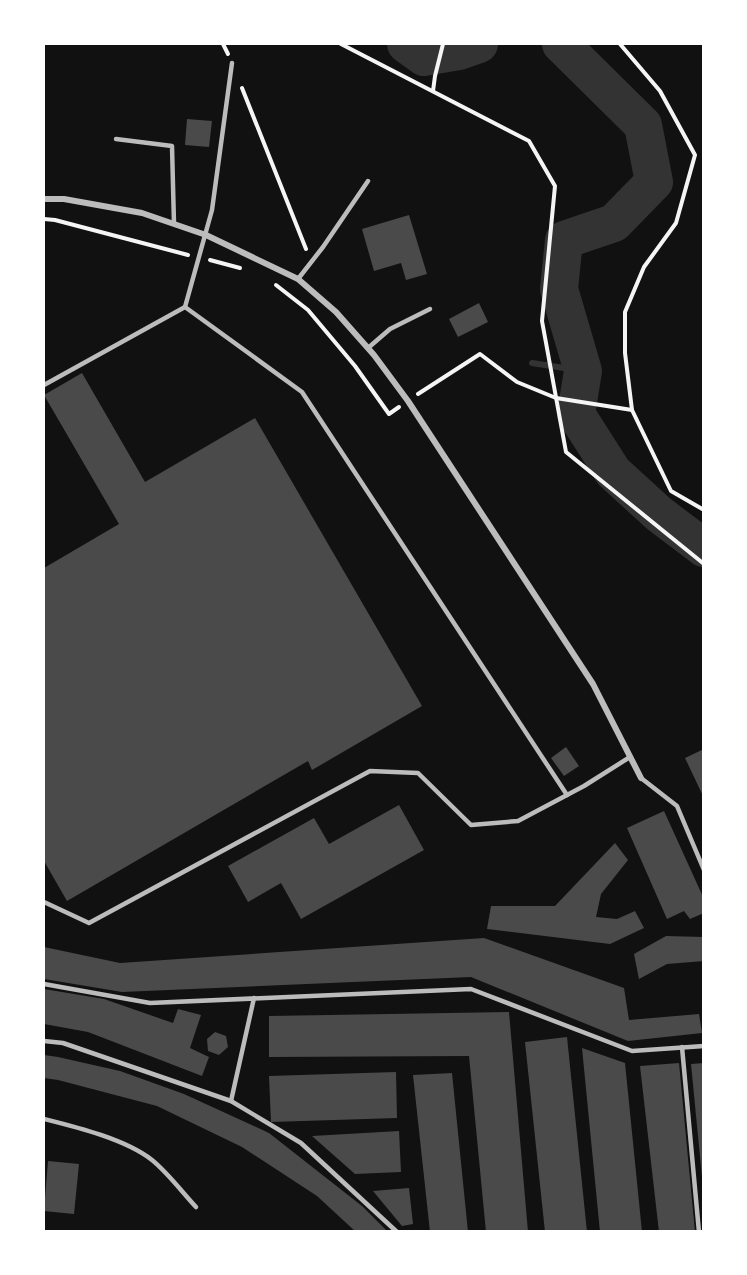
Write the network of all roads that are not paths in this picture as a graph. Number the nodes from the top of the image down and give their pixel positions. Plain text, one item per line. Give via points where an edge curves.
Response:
1 (232, 63) road end
2 (116, 139) dead end
3 (368, 181) dead end
4 (44, 199) edge
5 (174, 224) junction
6 (206, 235) junction
7 (298, 279) junction
8 (185, 306) junction
9 (430, 309) dead end
10 (368, 348) junction
11 (44, 385) edge
12 (630, 757) junction
13 (641, 778) joint
14 (567, 795) junction
15 (704, 870) edge
16 (44, 902) edge
17 (44, 984) edge
18 (254, 998) junction
19 (44, 1041) edge
20 (704, 1046) edge
21 (682, 1047) junction
22 (231, 1101) junction
23 (44, 1119) edge
24 (196, 1207) dead end
25 (397, 1232) edge
26 (699, 1232) edge

1 - 6 lane
2 - 5 lane via 172,146
3 - 7 lane
4 - 5 street via 142,213
5 - 6 street
6 - 7 street
6 - 8 lane
7 - 10 street via 336,312
8 - 11 lane
8 - 14 lane via 302,392
9 - 10 lane via 390,329
10 - 12 street via 408,401 593,684
12 - 13 street
12 - 14 lane
13 - 15 lane via 677,806
14 - 16 lane via 518,821 471,825 418,773 370,771 89,923
17 - 18 lane via 150,1003
18 - 21 lane via 471,989 632,1051
18 - 22 lane
19 - 22 lane via 63,1043
20 - 21 lane
21 - 26 lane
22 - 25 lane via 301,1143
23 - 24 lane via 134,1149 152,1160

